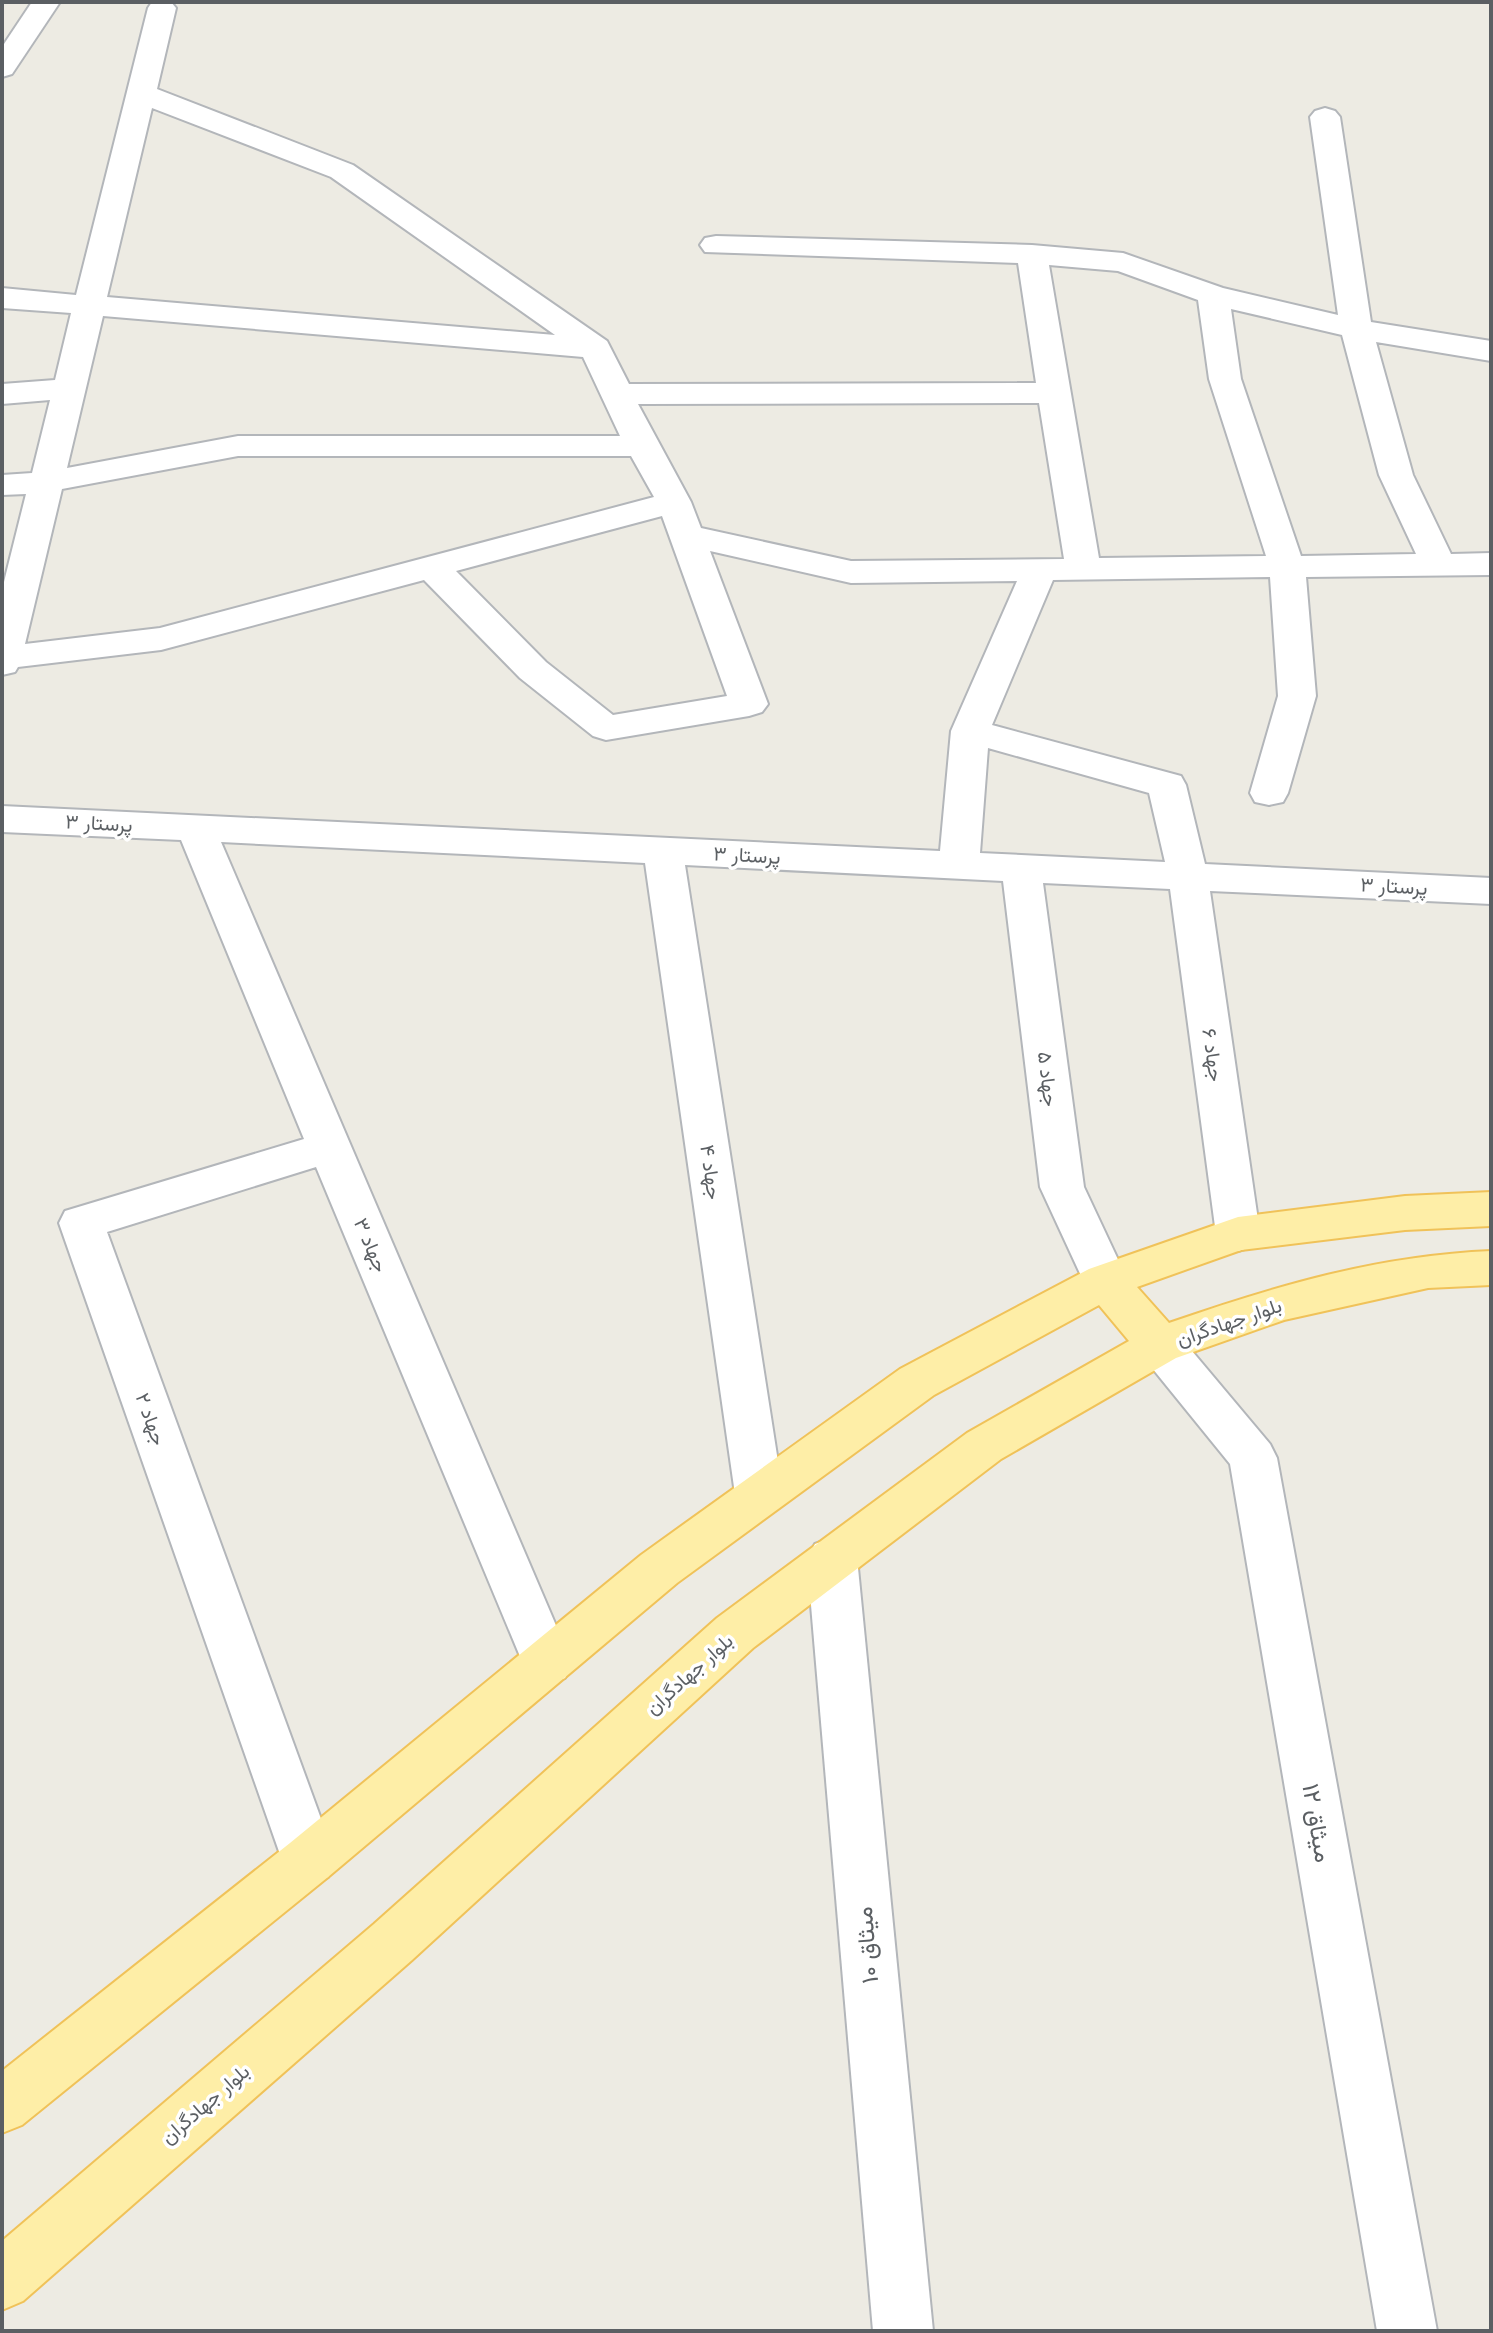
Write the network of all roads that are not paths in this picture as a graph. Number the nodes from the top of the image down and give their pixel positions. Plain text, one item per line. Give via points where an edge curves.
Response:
1 (46, 2) edge
2 (162, 8) dead end
3 (2, 68) edge
4 (141, 93) junction
5 (1325, 117) dead end
6 (716, 245) dead end
7 (1032, 254) junction
8 (1213, 295) junction
9 (2, 298) edge
10 (90, 303) junction
11 (1356, 329) junction
12 (595, 348) junction
13 (1491, 351) edge
14 (69, 389) junction
15 (1054, 393) junction
16 (2, 394) edge
17 (617, 394) junction
18 (642, 446) junction
19 (46, 482) junction
20 (2, 485) edge
21 (674, 502) junction
22 (688, 536) junction
23 (1491, 564) edge
24 (1439, 565) junction
25 (1287, 566) junction
26 (432, 567) junction
27 (1083, 569) junction
28 (14, 570) edge
29 (1039, 570) junction
30 (3, 661) edge
31 (970, 731) junction
32 (1269, 793) dead end
33 (2, 819) edge
34 (195, 828) junction
35 (663, 850) junction
36 (959, 865) junction
37 (1021, 868) junction
38 (1188, 876) junction
39 (1491, 891) edge
40 (330, 1147) junction
41 (1491, 1209) edge
42 (1238, 1234) junction
43 (1491, 1268) edge
44 (1105, 1281) junction
45 (1160, 1345) junction
46 (759, 1494) junction
47 (832, 1558) junction
48 (547, 1663) junction
49 (309, 1860) junction
50 (2, 2106) edge
51 (2, 2280) edge
52 (903, 2331) edge
53 (1407, 2331) edge

1 - 3 street
2 - 4 street
4 - 10 street
4 - 12 street via 342,171
5 - 11 street
6 - 7 street
7 - 8 street via 1123,262
7 - 15 street
8 - 11 street
8 - 25 street via 1225,379
9 - 10 street
10 - 12 street
10 - 14 street
11 - 13 street
11 - 24 street via 1396,475
12 - 17 street
14 - 16 street
14 - 19 street
15 - 17 street
15 - 27 street
17 - 18 street
18 - 19 street via 238,446
18 - 21 street
19 - 20 street
19 - 28 street
21 - 22 street
21 - 26 street
22 - 26 street via 749,704 606,728 533,670
22 - 29 street via 851,572
23 - 24 street
24 - 25 street
25 - 27 street
25 - 32 street via 1297,696
26 - 30 street via 161,639
27 - 29 street
28 - 30 street
29 - 31 street
31 - 36 street
31 - 38 street, جهاد ۶ via 1167,785
33 - 34 street, پرستار ۳
34 - 35 street, پرستار ۳
34 - 40 street, جهاد ۳
35 - 36 street, پرستار ۳
35 - 46 street, جهاد ۴
36 - 37 street, پرستار ۳
37 - 38 street, پرستار ۳
37 - 44 street, جهاد ۵ via 1062,1187
38 - 39 street, پرستار ۳
38 - 42 street, جهاد ۶
40 - 48 street, جهاد ۳
40 - 49 street, جهاد ۲ via 81,1223
41 - 42 main road via 1405,1213
42 - 44 main road
43 - 45 main road, بلوار جهادگران via 1428,1271 1279,1303
44 - 45 main road
44 - 46 main road via 917,1382
45 - 47 main road, بلوار جهادگران via 984,1446
45 - 53 street, میثاق ۱۲ via 1253,1458
46 - 48 main road
47 - 51 main road, بلوار جهادگران via 735,1633 393,1942
47 - 52 street, میثاق ۱۰
48 - 49 main road
49 - 50 main road

